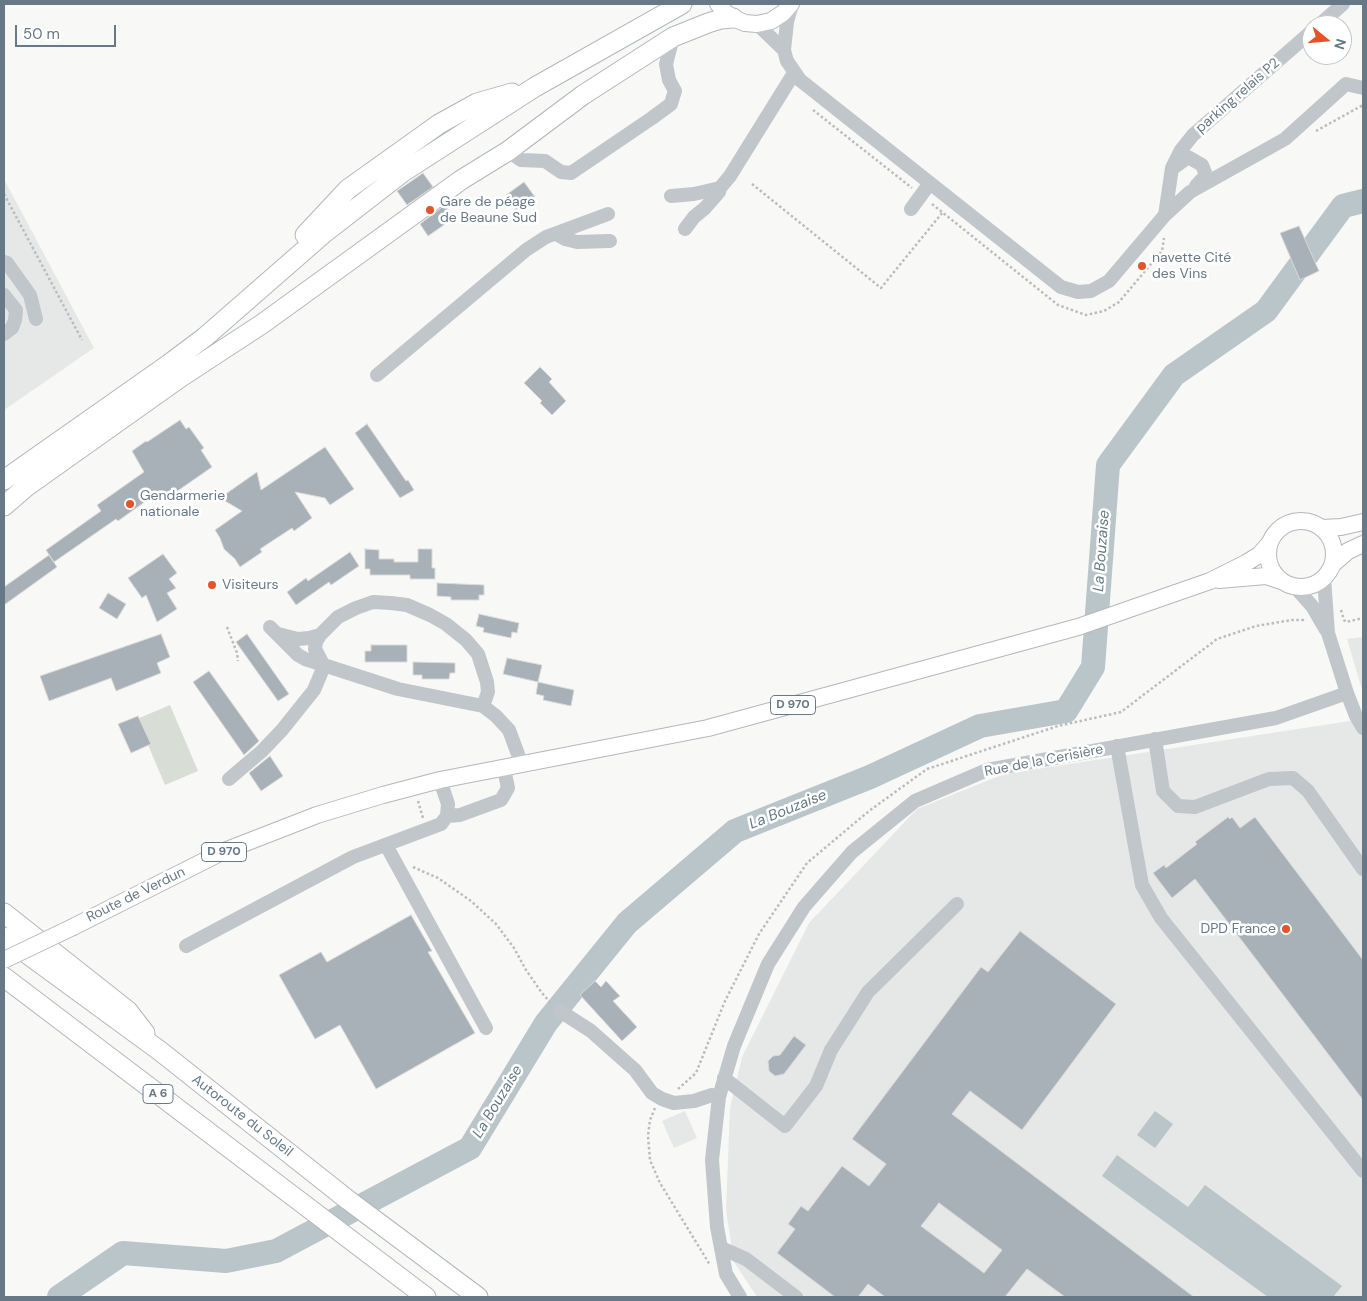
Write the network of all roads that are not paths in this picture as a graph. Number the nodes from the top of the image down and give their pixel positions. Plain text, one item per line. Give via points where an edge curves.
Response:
1 (682, 4) edge
2 (718, 4) edge
3 (791, 4) edge
4 (1343, 4) edge
5 (1330, 15) edge
6 (733, 18) junction
7 (757, 24) junction
8 (673, 37) junction
9 (1302, 40) edge
10 (784, 50) junction
11 (794, 73) junction
12 (1363, 88) edge
13 (508, 151) junction
14 (1172, 168) junction
15 (930, 183) junction
16 (720, 188) junction
17 (1190, 192) junction
18 (671, 196) dead end
19 (911, 209) dead end
20 (608, 214) dead end
21 (1165, 215) junction
22 (685, 229) dead end
23 (556, 234) junction
24 (610, 241) dead end
25 (4, 262) edge
26 (4, 295) edge
27 (16, 310) junction
28 (36, 319) dead end
29 (4, 322) edge
30 (4, 334) edge
31 (377, 375) dead end
32 (4, 480) edge
33 (26, 487) junction
34 (4, 498) edge
35 (4, 506) edge
36 (1363, 522) edge
37 (1322, 528) junction
38 (1269, 544) junction
39 (1363, 544) edge
40 (1328, 572) junction
41 (1210, 581) junction
42 (1288, 584) junction
43 (1328, 633) junction
44 (320, 635) junction
45 (324, 666) junction
46 (1346, 693) junction
47 (483, 706) junction
48 (1363, 728) edge
49 (1156, 739) junction
50 (1117, 746) junction
51 (522, 765) junction
52 (504, 769) junction
53 (230, 779) dead end
54 (440, 780) junction
55 (447, 816) junction
56 (386, 845) junction
57 (1363, 869) edge
58 (957, 904) dead end
59 (4, 913) edge
60 (4, 936) edge
61 (186, 946) dead end
62 (4, 960) edge
63 (4, 977) edge
64 (560, 1011) dead end
65 (486, 1028) dead end
66 (160, 1051) junction
67 (724, 1078) junction
68 (719, 1097) junction
69 (1363, 1171) edge
70 (721, 1248) junction
71 (426, 1297) edge
72 (478, 1297) edge
73 (740, 1297) edge
74 (796, 1297) edge

1 - 32 highway via 535,87 403,172 323,234 205,337
2 - 6 main road
3 - 7 main road via 771,21
3 - 10 street
4 - 5 street
6 - 7 main road
6 - 8 highway via 720,19
7 - 10 street
8 - 13 highway via 583,95
8 - 13 street via 666,64 675,91 671,104 652,118 571,173 561,172 545,161 522,160
9 - 14 street, parking relais P2 via 1193,135
10 - 11 street
11 - 15 street
11 - 16 street
12 - 17 street via 1346,84 1285,139
13 - 33 highway via 461,180 262,324
14 - 17 street via 1188,157 1202,164 1206,175
14 - 21 street, parking relais P2
15 - 19 street
15 - 21 street via 1060,287 1078,292 1091,291 1109,280
16 - 18 street
16 - 22 street
17 - 21 street
20 - 23 street
23 - 24 street via 577,242
23 - 31 street via 526,250
25 - 28 street via 30,295
26 - 27 street
27 - 29 street
27 - 30 street via 12,328
33 - 34 highway
33 - 35 highway
36 - 37 main road
37 - 38 main road via 1302,521 1291,522 1282,527
37 - 40 main road via 1334,549
38 - 41 main road, D 970 via 1259,555
38 - 42 main road via 1269,564 1274,573
39 - 40 main road via 1348,551
40 - 42 main road via 1311,586
40 - 43 street
41 - 42 main road, D 970 via 1266,576
41 - 51 main road, D 970 via 1078,628 708,728
42 - 43 street via 1312,606
43 - 46 street
44 - 45 street via 315,648
44 - 45 street via 298,639 274,630 298,655
44 - 47 street via 338,617 373,602 407,605 430,615 466,640 478,654 488,692
45 - 47 street via 398,689
45 - 53 street via 314,690 282,730
46 - 48 street
46 - 49 street, Rue de la Cerisière via 1276,718
47 - 51 street via 509,730
49 - 50 street, Rue de la Cerisière
49 - 57 street via 1163,792 1178,806 1194,807 1269,779 1293,778 1308,791
50 - 67 street, Rue de la Cerisière via 987,770 915,801 852,852 804,907 768,964
50 - 69 street via 1142,885 1161,918
51 - 52 main road, D 970
52 - 54 main road, D 970
52 - 55 street via 508,788 501,800 460,815
54 - 55 street via 448,804
54 - 62 main road, Route de Verdun / D 970, bridge via 317,815 222,852
55 - 56 street via 441,824
56 - 61 street via 353,857
56 - 65 street
58 - 67 street via 868,992 831,1050 816,1086 785,1126
59 - 66 highway via 128,1011
60 - 66 highway, Autoroute du Soleil / A 6
63 - 71 highway, A 6
64 - 68 street via 612,1049 635,1070 652,1093 664,1100 674,1103 712,1095
66 - 72 highway, Autoroute du Soleil / A 6 via 348,1200
67 - 68 street, Rue de la Cerisière
68 - 70 street, Rue de la Cerisière via 712,1160
70 - 73 street, Rue de la Cerisière via 726,1274
70 - 74 street via 746,1259

